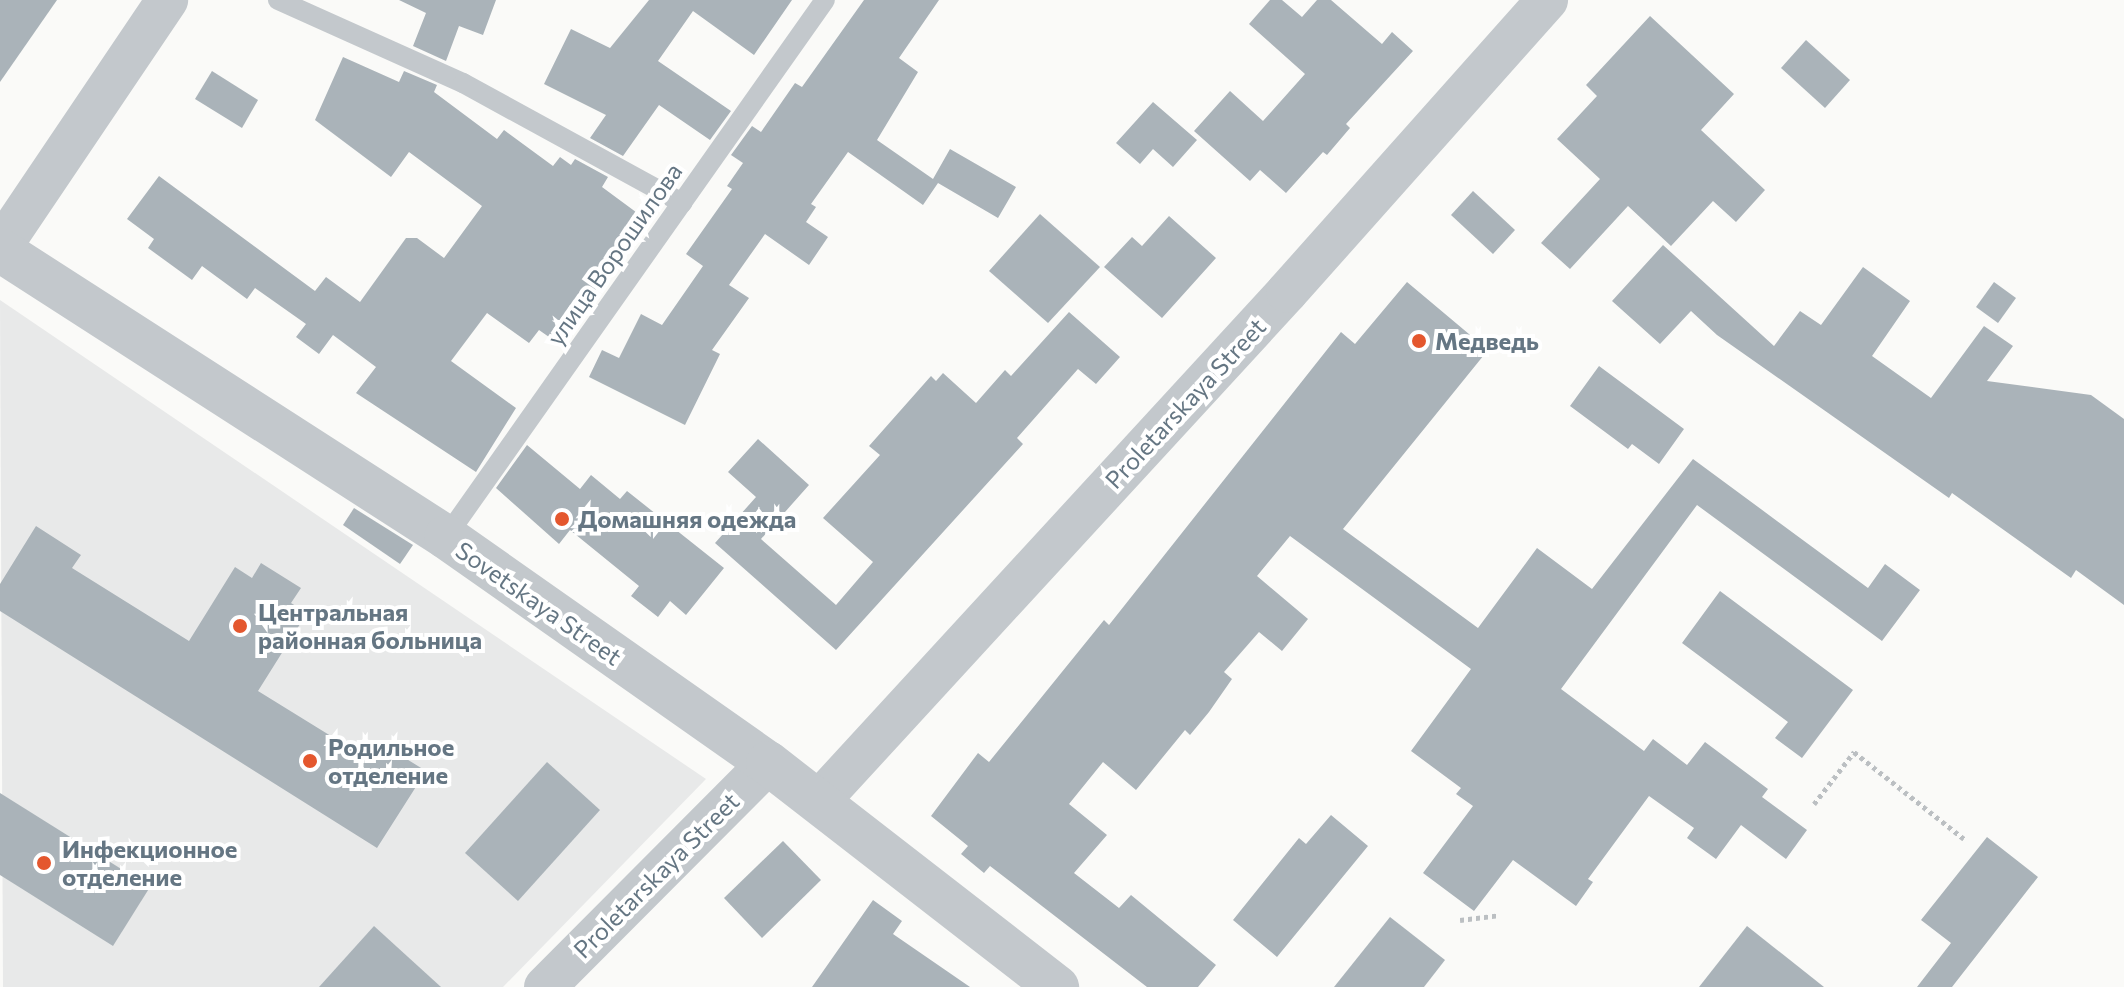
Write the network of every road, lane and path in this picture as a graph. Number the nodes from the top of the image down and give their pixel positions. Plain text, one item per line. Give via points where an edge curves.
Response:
1 (167, 0) edge
2 (278, 0) edge
3 (825, 0) edge
4 (1547, 0) edge
5 (682, 203) junction
6 (0, 249) edge
7 (446, 537) junction
8 (768, 763) junction
9 (819, 801) junction
10 (1814, 804) dead end
11 (1964, 839) dead end
12 (1498, 915) dead end
13 (1460, 920) dead end
14 (545, 987) edge
15 (1057, 987) edge

1 - 6 street
2 - 5 lane via 463,83
3 - 5 lane, улица Ворошилова
4 - 9 street, Proletarskaya Street
5 - 7 lane, улица Ворошилова
6 - 7 street, Sovetskaya Street
7 - 8 street, Sovetskaya Street
8 - 9 street, Sovetskaya Street
8 - 14 street, Proletarskaya Street
9 - 15 street, Sovetskaya Street
10 - 11 path via 1854,752
12 - 13 path

